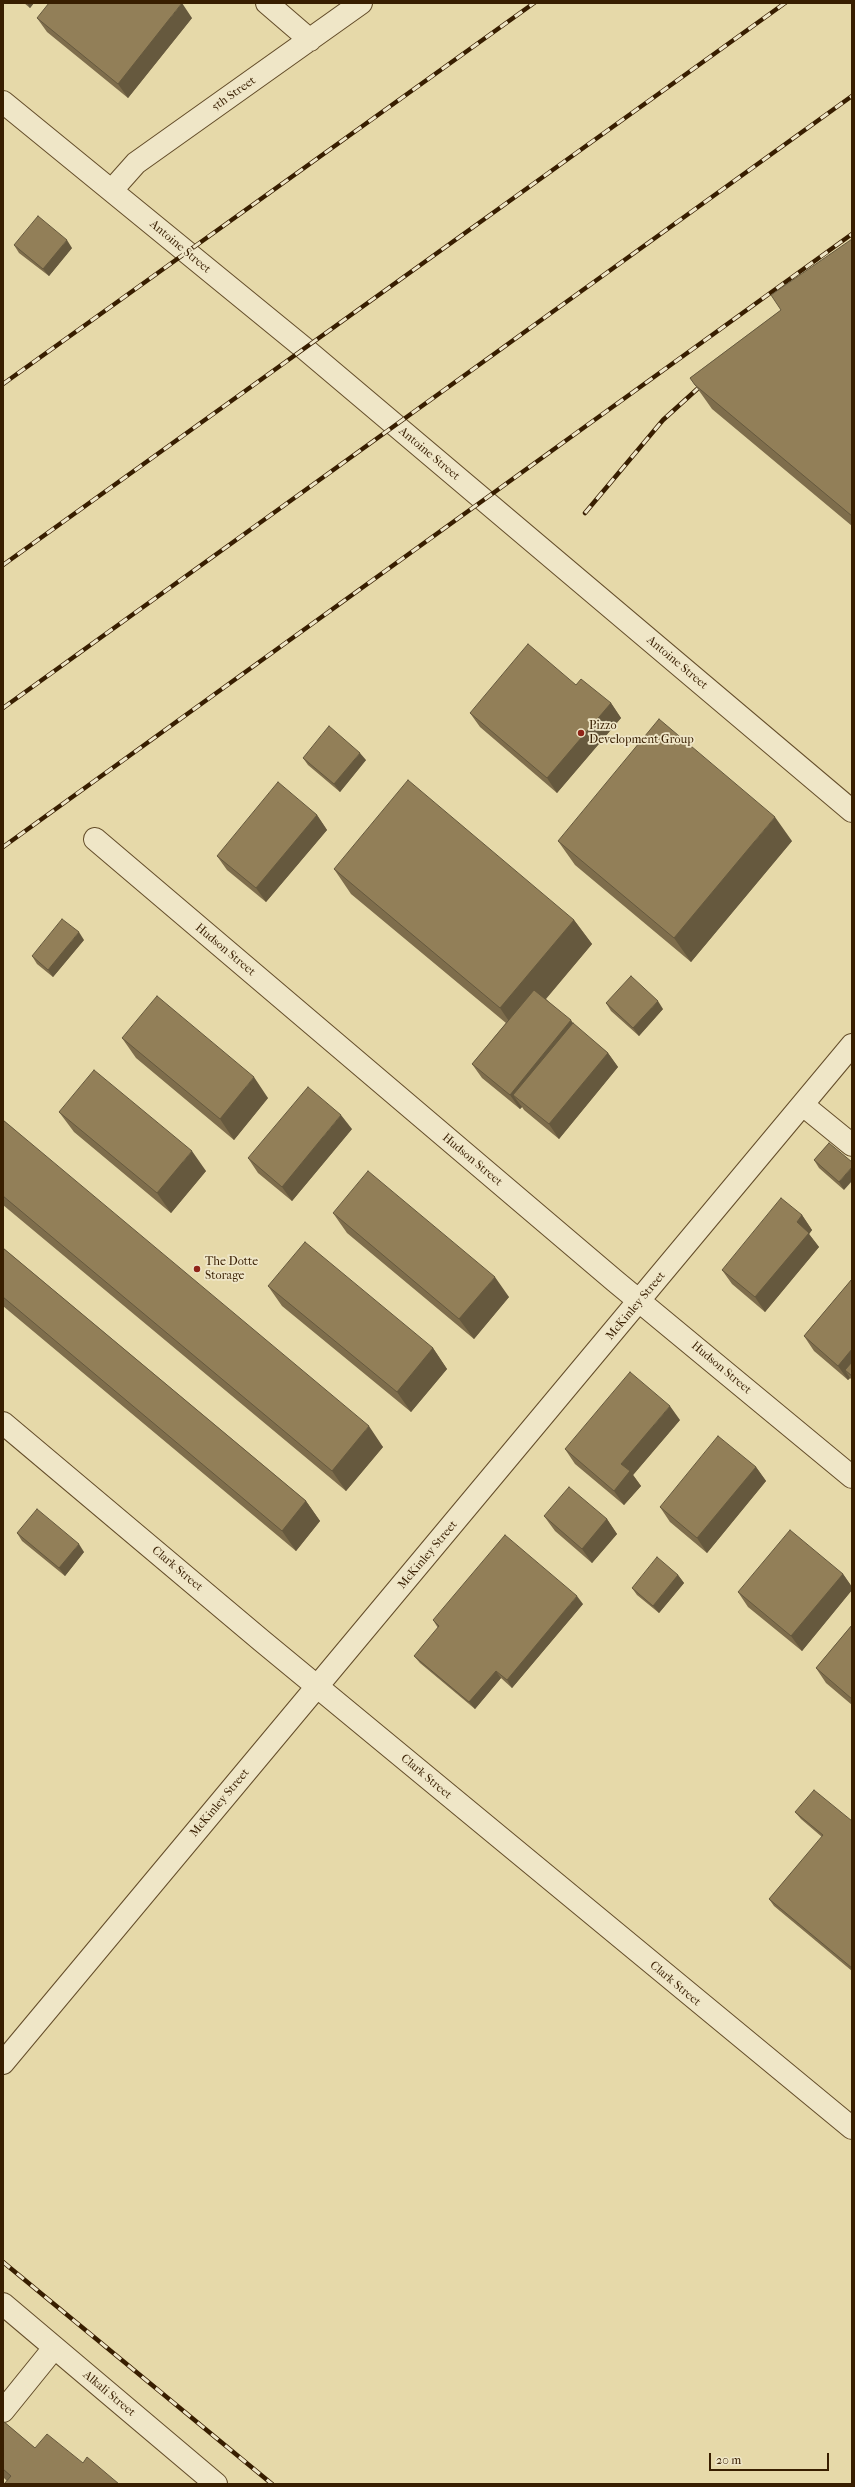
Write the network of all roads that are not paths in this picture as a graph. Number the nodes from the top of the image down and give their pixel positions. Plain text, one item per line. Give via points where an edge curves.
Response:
1 (267, 3) edge
2 (361, 3) edge
3 (310, 40) junction
4 (3, 102) edge
5 (112, 190) junction
6 (852, 811) edge
7 (95, 839) dead end
8 (852, 1045) edge
9 (803, 1105) junction
10 (852, 1145) edge
11 (640, 1301) junction
12 (3, 1422) edge
13 (852, 1477) edge
14 (318, 1687) junction
15 (3, 2063) edge
16 (852, 2128) edge
17 (3, 2304) edge
18 (54, 2348) junction
19 (3, 2411) edge
20 (216, 2484) edge

1 - 3 street
2 - 3 street, 5th Street
3 - 5 street, 5th Street via 136,163
4 - 5 street, Antoine Street
5 - 6 street, Antoine Street
7 - 11 street, Hudson Street
8 - 9 street, McKinley Street
9 - 10 street
9 - 11 street, McKinley Street
11 - 13 street, Hudson Street
11 - 14 street, McKinley Street
12 - 14 street, Clark Street
14 - 15 street, McKinley Street
14 - 16 street, Clark Street
17 - 18 street, Alkali Street
18 - 19 street
18 - 20 street, Alkali Street

